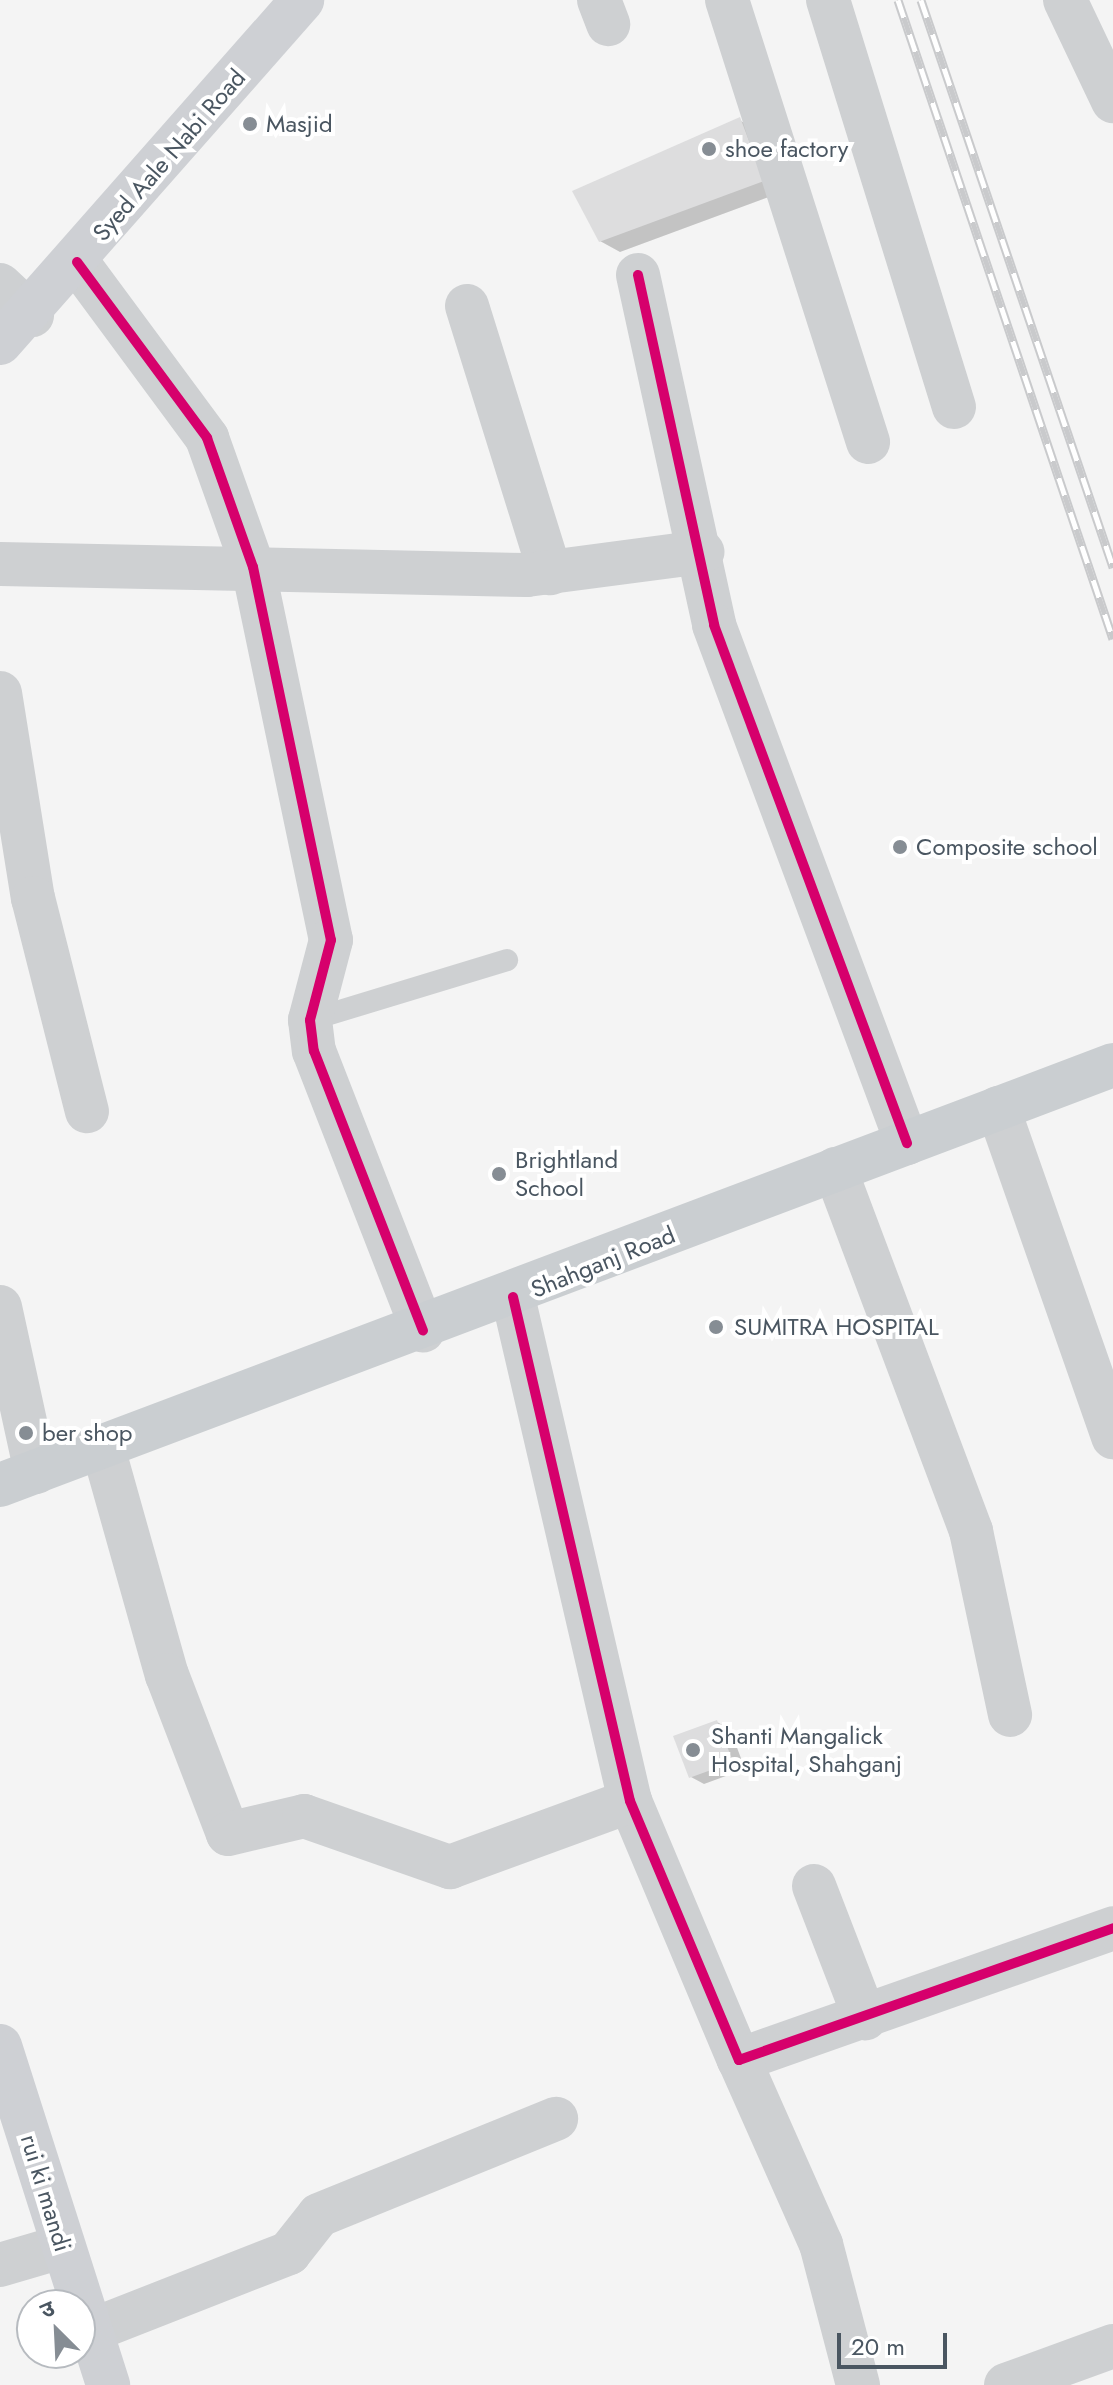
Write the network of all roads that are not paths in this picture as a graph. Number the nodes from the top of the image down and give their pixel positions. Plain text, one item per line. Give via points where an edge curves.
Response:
1 (302, 0) edge
2 (727, 0) edge
3 (828, 0) edge
4 (1065, 0) edge
5 (1113, 101) edge
6 (77, 262) junction
7 (638, 275) dead end
8 (0, 285) edge
9 (467, 306) dead end
10 (16, 329) edge
11 (954, 407) dead end
12 (868, 442) dead end
13 (702, 552) junction
14 (0, 564) edge
15 (253, 567) junction
16 (550, 573) junction
17 (0, 693) edge
18 (16, 902) edge
19 (507, 960) dead end
20 (310, 1020) junction
21 (1113, 1065) edge
22 (998, 1108) junction
23 (87, 1111) dead end
24 (907, 1143) junction
25 (835, 1169) junction
26 (513, 1297) junction
27 (0, 1307) edge
28 (423, 1331) junction
29 (1113, 1437) edge
30 (103, 1448) junction
31 (18, 1479) edge
32 (1010, 1715) dead end
33 (630, 1801) junction
34 (814, 1886) dead end
35 (1113, 1928) edge
36 (865, 2018) junction
37 (0, 2046) edge
38 (738, 2057) junction
39 (556, 2119) dead end
40 (61, 2247) junction
41 (0, 2265) edge
42 (76, 2289) edge
43 (96, 2329) edge
44 (1113, 2346) edge
45 (96, 2349) edge
46 (108, 2385) edge
47 (858, 2385) edge
48 (1006, 2385) edge

1 - 6 main road, Syed Aale Nabi Road
2 - 12 street
3 - 11 street
4 - 5 street
6 - 10 main road, Syed Aale Nabi Road
6 - 15 street via 207,438
7 - 13 street
8 - 10 street
9 - 16 street
13 - 16 street
13 - 24 street via 714,625 744,720
14 - 15 street
15 - 16 street
15 - 20 street via 331,940
17 - 18 street
18 - 23 street
19 - 20 lane
20 - 28 street via 314,1051
21 - 22 main road, Shahganj Road
22 - 24 main road, Shahganj Road
22 - 29 street
24 - 25 main road, Shahganj Road
25 - 26 main road, Shahganj Road
25 - 32 street via 971,1531
26 - 28 main road, Shahganj Road
26 - 33 street
27 - 31 street
28 - 30 main road, Shahganj Road
30 - 31 main road, Shahganj Road
30 - 33 street via 167,1675 228,1834 304,1816 450,1867
33 - 38 street
34 - 36 street
35 - 36 street
36 - 38 street via 748,2061
37 - 40 main road, rui ki mandi
38 - 47 street via 821,2244
39 - 43 street via 319,2215 289,2253
40 - 41 street
40 - 42 main road, rui ki mandi
44 - 48 street
45 - 46 main road, rui ki mandi

